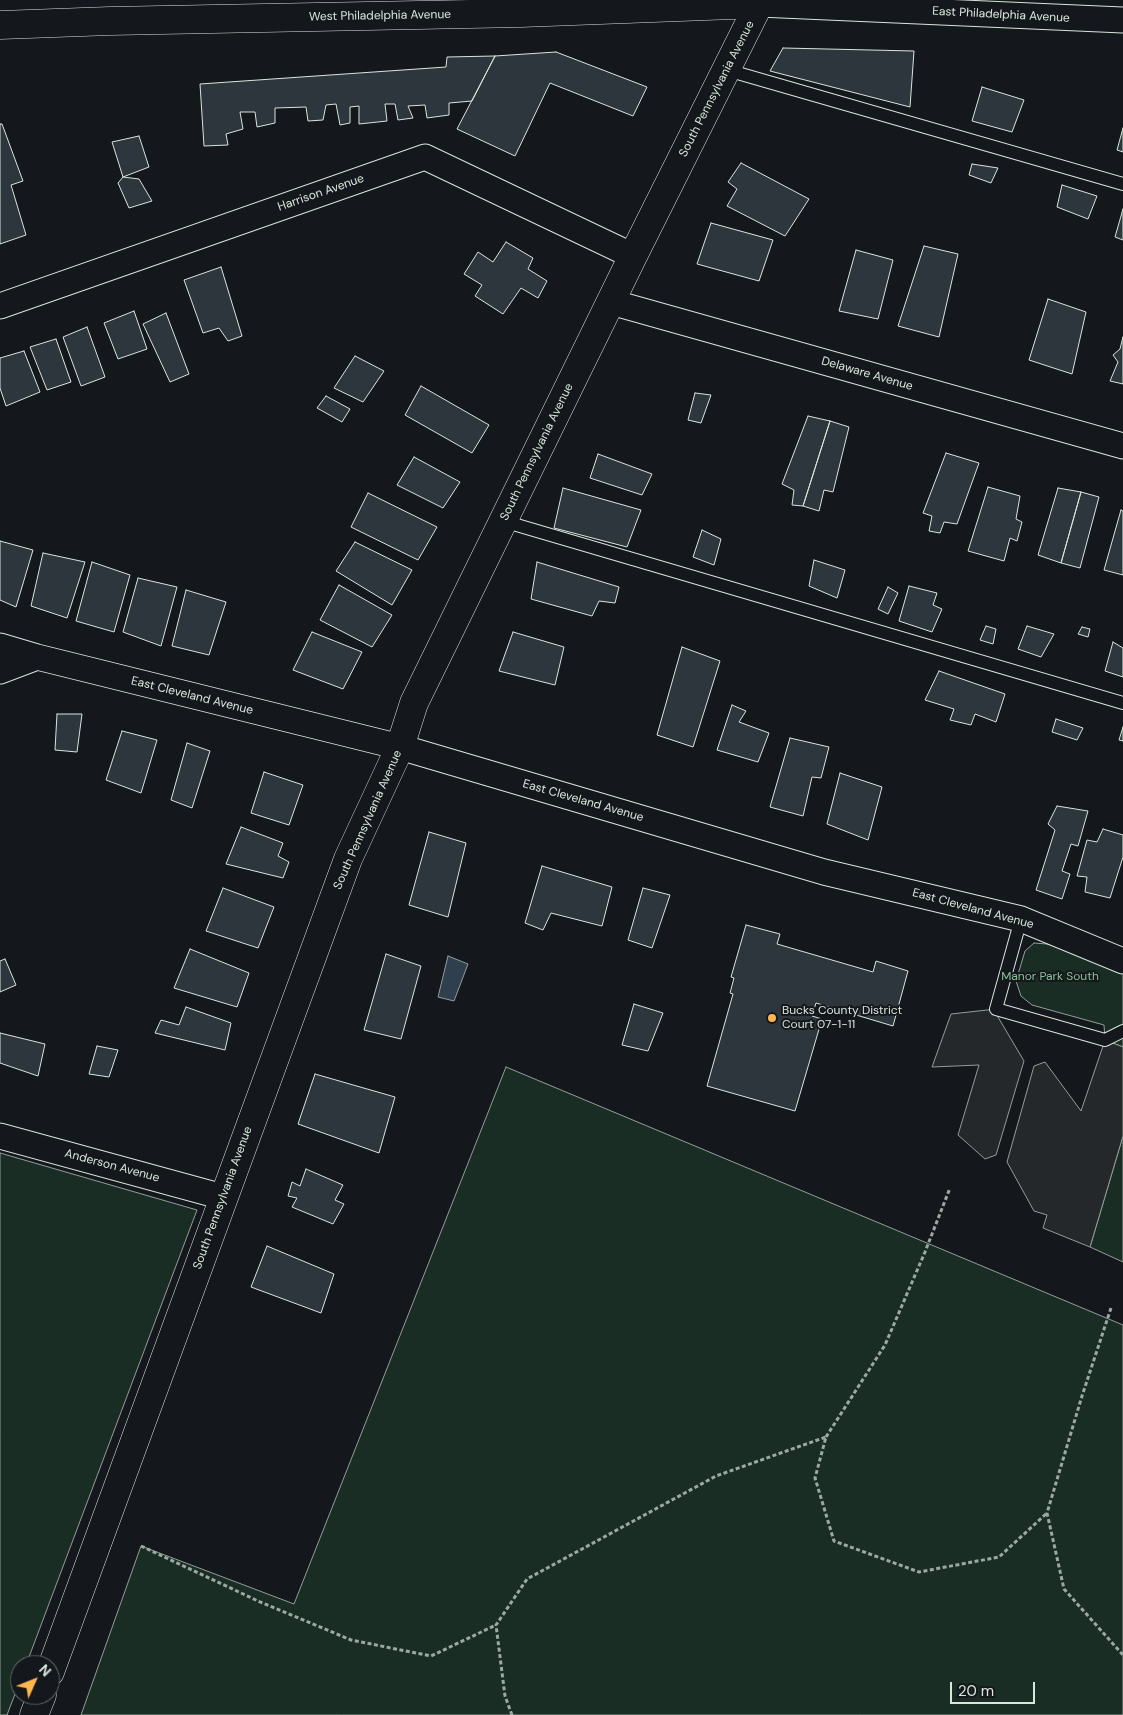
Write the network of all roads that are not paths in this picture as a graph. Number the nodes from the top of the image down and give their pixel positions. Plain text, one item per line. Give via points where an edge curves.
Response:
1 (760, 2) edge
2 (1123, 20) edge
3 (0, 24) edge
4 (727, 70) junction
5 (1123, 184) edge
6 (633, 256) junction
7 (611, 302) junction
8 (0, 306) edge
9 (1123, 446) edge
10 (503, 521) junction
11 (0, 646) edge
12 (38, 657) junction
13 (0, 671) edge
14 (1123, 703) edge
15 (400, 747) junction
16 (1021, 919) junction
17 (1123, 961) edge
18 (1123, 1031) edge
19 (0, 1136) edge
20 (223, 1197) junction
21 (56, 1655) edge

1 - 2 street, East Philadelphia Avenue
1 - 3 main road, West Philadelphia Avenue via 521,13
1 - 4 main road, South Pennsylvania Avenue
4 - 5 lane
4 - 6 main road, South Pennsylvania Avenue
6 - 7 main road, South Pennsylvania Avenue
6 - 8 street, Harrison Avenue via 425,157
7 - 9 street, Delaware Avenue
7 - 10 main road, South Pennsylvania Avenue
10 - 14 lane
10 - 15 main road, South Pennsylvania Avenue via 414,703
11 - 12 street, East Cleveland Avenue
12 - 13 street
12 - 15 street, East Cleveland Avenue
15 - 16 street, East Cleveland Avenue via 824,872
15 - 20 main road, South Pennsylvania Avenue via 348,860
16 - 17 street, East Cleveland Avenue
16 - 18 lane via 996,1009 1105,1040
19 - 20 street, Anderson Avenue
20 - 21 main road, South Pennsylvania Avenue

